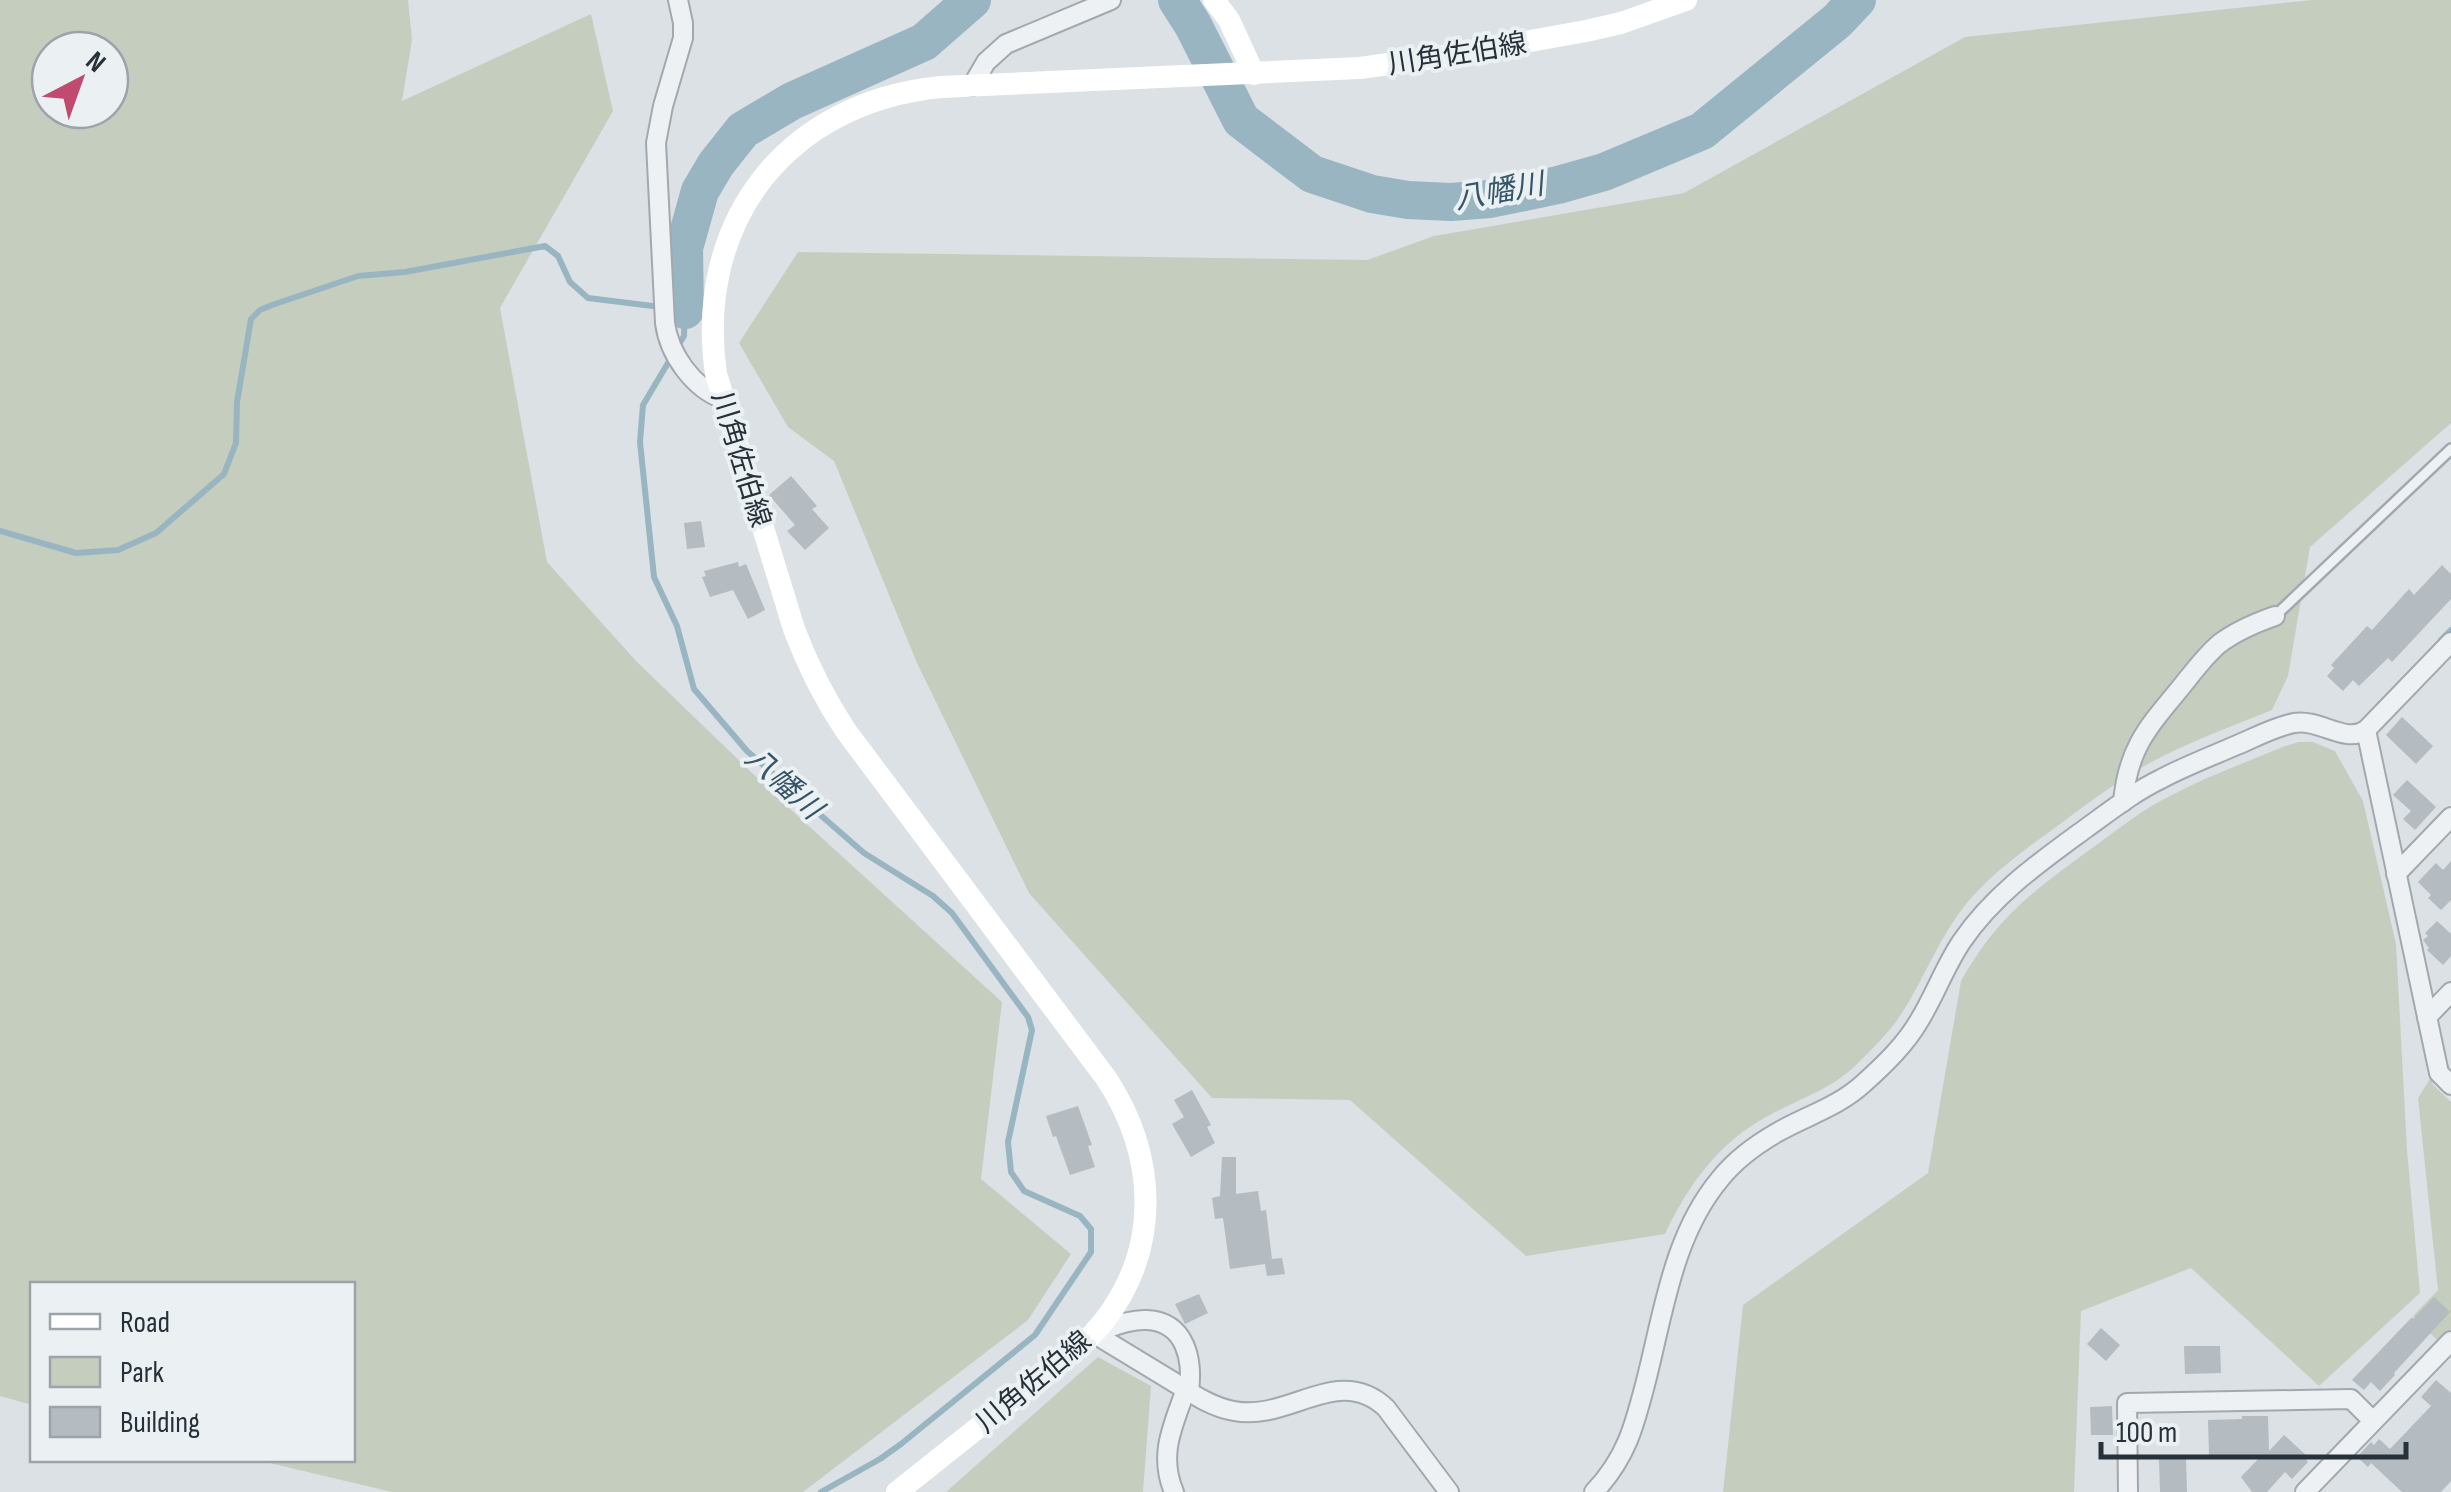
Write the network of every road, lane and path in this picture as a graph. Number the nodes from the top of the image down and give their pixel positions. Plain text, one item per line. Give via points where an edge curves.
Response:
1 (678, 0) edge
2 (1111, 0) edge
3 (1214, 0) edge
4 (1686, 0) edge
5 (1252, 74) junction
6 (972, 86) junction
7 (722, 399) junction
8 (2451, 450) edge
9 (2275, 616) joint
10 (2451, 642) edge
11 (2366, 730) junction
12 (2122, 802) junction
13 (2451, 817) edge
14 (2396, 874) junction
15 (2451, 992) edge
16 (2427, 1017) junction
17 (2451, 1085) edge
18 (1093, 1333) junction
19 (2451, 1341) edge
20 (1188, 1390) junction
21 (2374, 1421) junction
22 (897, 1492) edge
23 (1174, 1492) edge
24 (1449, 1492) edge
25 (1594, 1492) edge
26 (2128, 1492) edge
27 (2305, 1492) edge

1 - 7 street via 683,38 656,144 666,332 698,386
2 - 6 street via 1006,44
3 - 5 main road via 1230,20
4 - 5 main road, 川角佐伯線 via 1622,22 1453,55
5 - 6 main road, 川角佐伯線
6 - 7 main road, 川角佐伯線 via 890,95 842,114 799,142 763,179 726,246 714,297 712,348
7 - 18 main road, 川角佐伯線 via 794,629 825,699 1106,1078 1129,1119 1143,1164 1146,1212 1128,1280
8 - 9 lane
9 - 12 street via 2220,644 2160,712 2138,742
10 - 11 street
11 - 12 street via 2350,736 2297,722 2160,779
11 - 14 street
12 - 25 street via 2032,868 1982,915 1917,1024 1865,1082 1835,1106 1778,1132 1713,1188 1683,1241 1629,1442
13 - 14 street
14 - 16 street
15 - 16 street
16 - 17 street via 2439,1073
18 - 20 street
18 - 20 street via 1132,1322 1165,1324 1188,1348
18 - 22 main road, 川角佐伯線
19 - 21 street
20 - 23 street via 1166,1454
20 - 24 street via 1217,1406 1251,1413 1333,1391 1374,1396
21 - 26 street via 2351,1400 2127,1403
21 - 27 street

